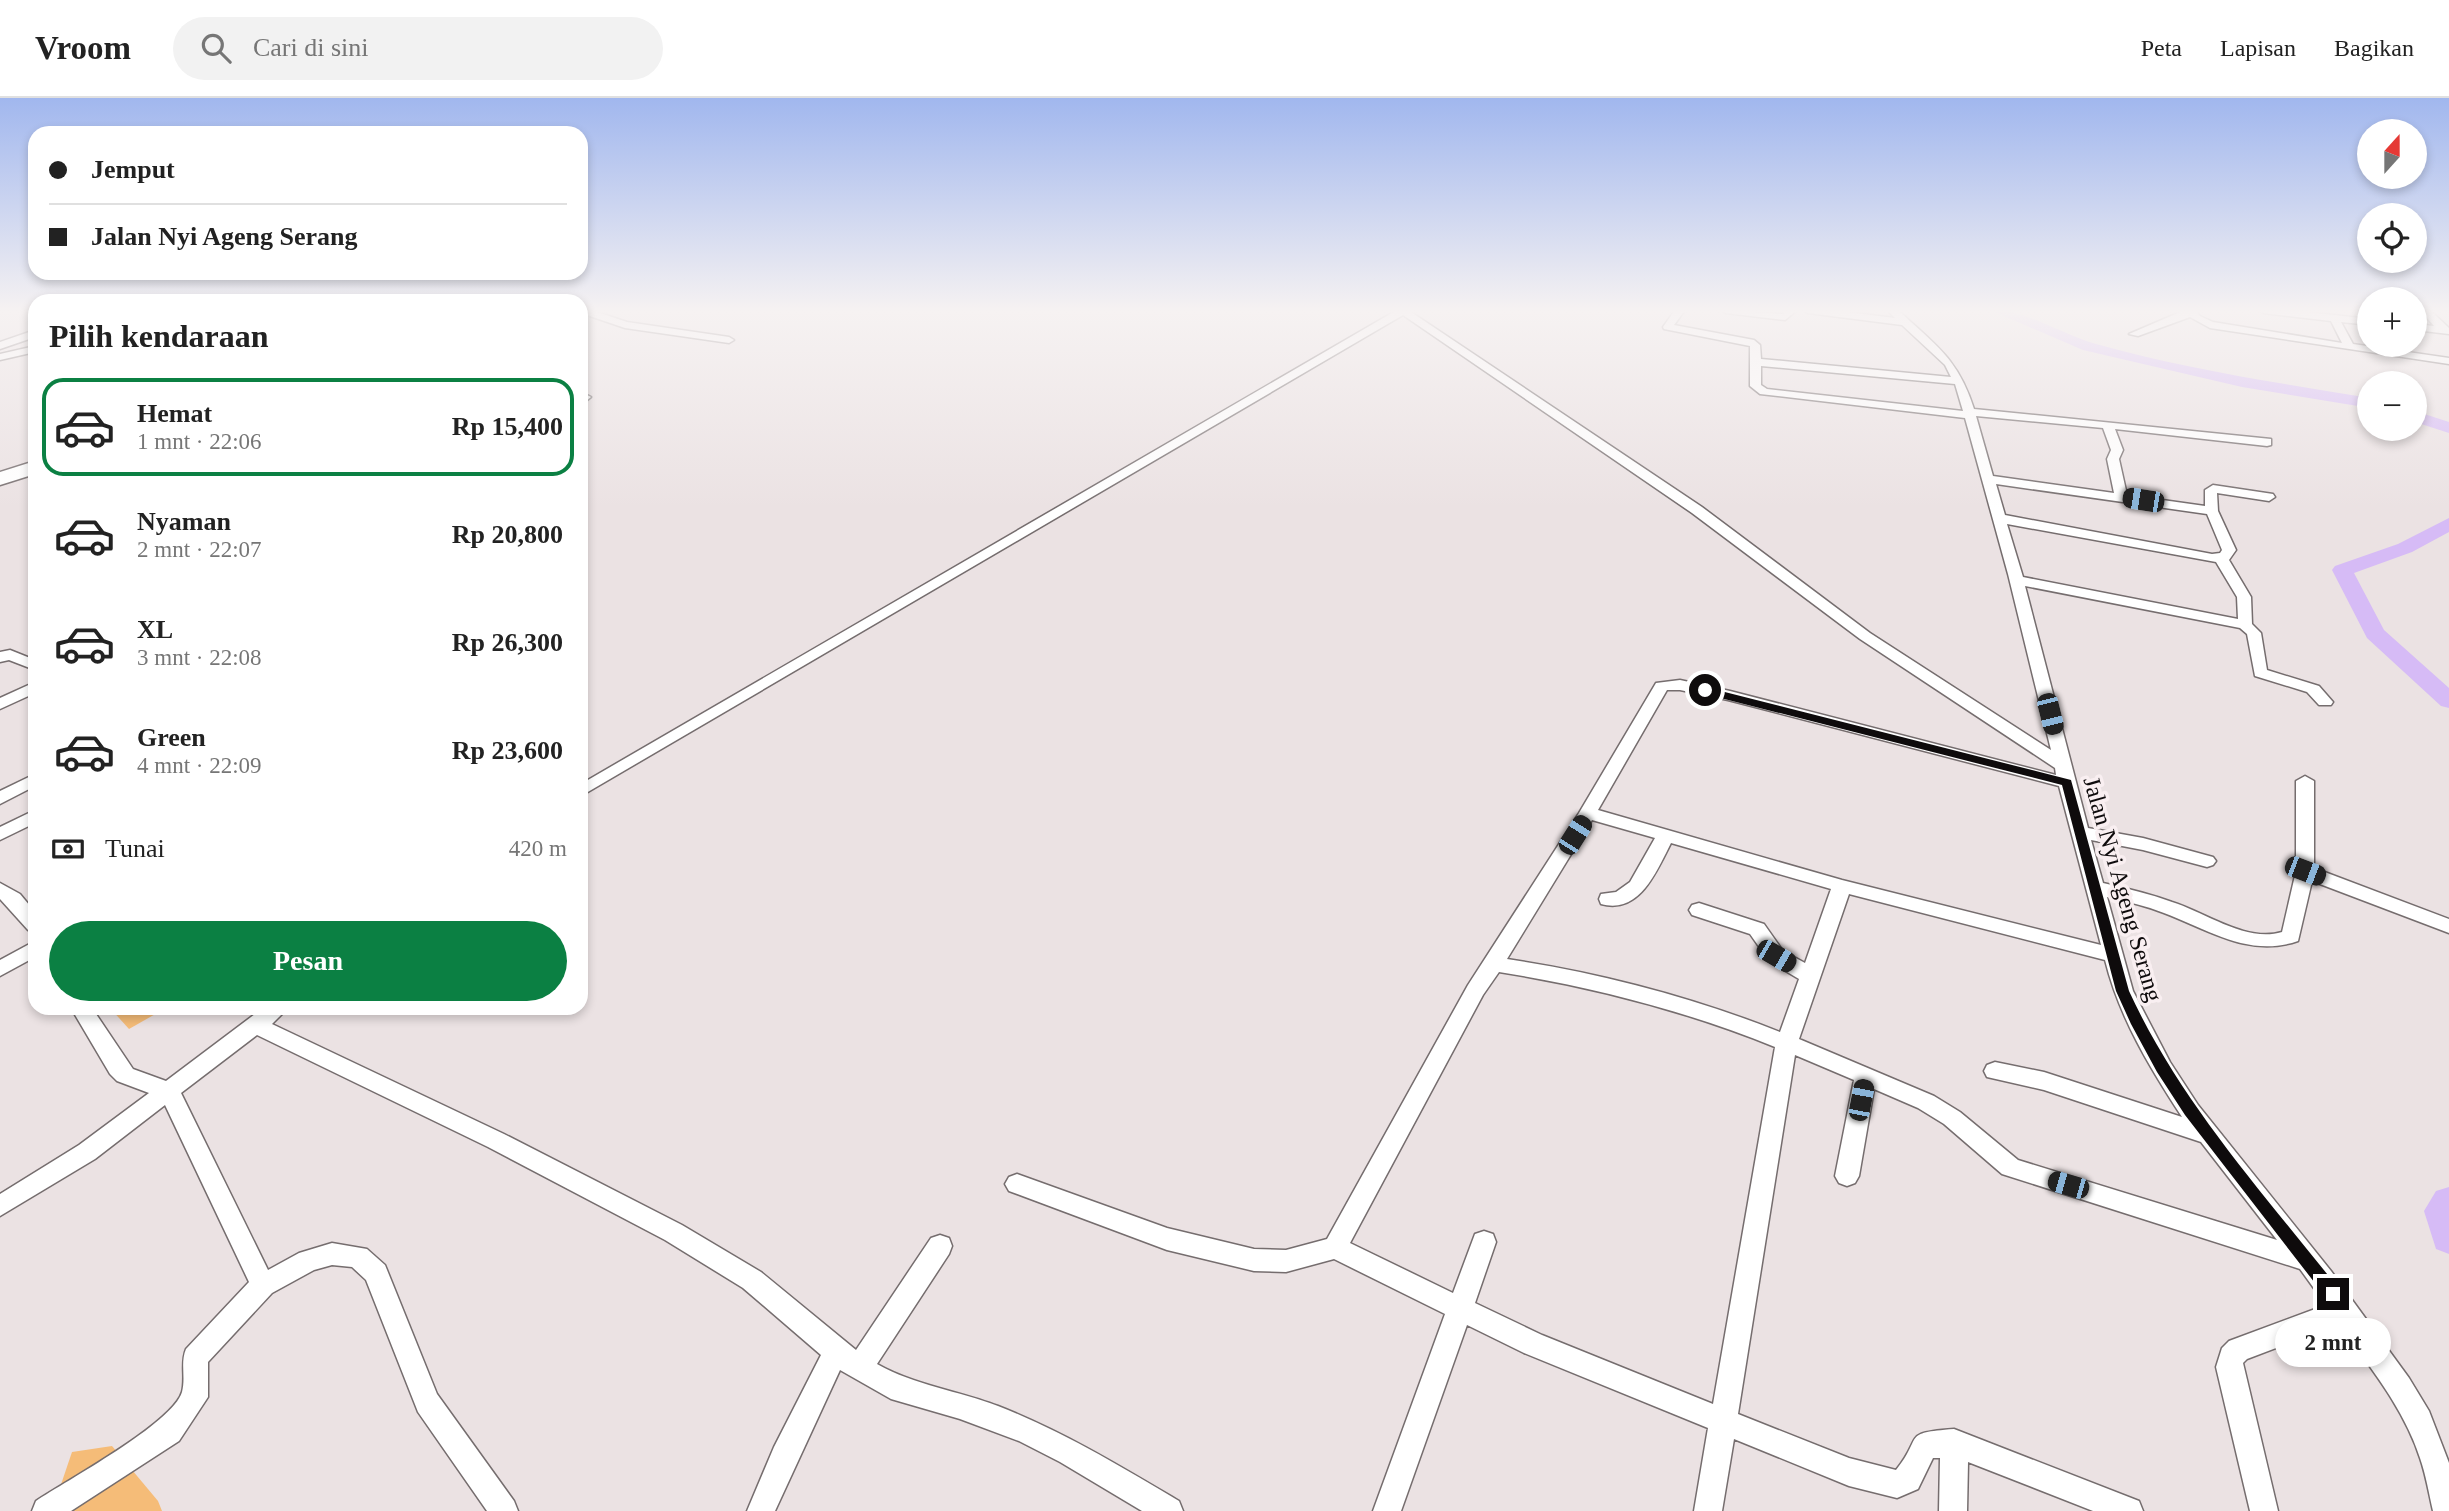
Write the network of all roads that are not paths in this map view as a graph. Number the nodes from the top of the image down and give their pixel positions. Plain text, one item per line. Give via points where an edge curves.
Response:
1 (1290, 376) edge
2 (1500, 376) edge
3 (1756, 376) edge
4 (1905, 376) edge
5 (1956, 376) edge
6 (1959, 381) junction
7 (1968, 414) junction
8 (2108, 425) junction
9 (2267, 442) dead end
10 (28, 469) edge
11 (0, 479) edge
12 (1986, 479) junction
13 (2121, 497) junction
14 (2269, 497) dead end
15 (2212, 511) junction
16 (1998, 518) junction
17 (2220, 558) junction
18 (2017, 580) junction
19 (2245, 625) junction
20 (0, 657) edge
21 (28, 658) edge
22 (28, 690) edge
23 (2325, 702) dead end
24 (0, 704) edge
25 (2065, 775) junction
26 (2305, 781) dead end
27 (28, 783) edge
28 (588, 787) edge
29 (0, 798) edge
30 (1588, 813) junction
31 (28, 820) edge
32 (2080, 832) junction
33 (0, 834) edge
34 (1665, 836) junction
35 (2207, 861) dead end
36 (2305, 871) junction
37 (1842, 886) junction
38 (2094, 887) junction
39 (0, 890) edge
40 (1608, 899) dead end
41 (1699, 910) dead end
42 (28, 917) edge
43 (2449, 926) edge
44 (28, 952) edge
45 (2113, 955) junction
46 (1494, 964) junction
47 (0, 968) edge
48 (1809, 975) junction
49 (85, 1015) edge
50 (269, 1015) edge
51 (255, 1026) junction
52 (1787, 1042) junction
53 (1995, 1071) dead end
54 (1866, 1075) junction
55 (169, 1091) junction
56 (2208, 1135) junction
57 (1847, 1176) dead end
58 (1017, 1184) dead end
59 (0, 1206) edge
60 (1484, 1242) dead end
61 (940, 1246) dead end
62 (1335, 1248) junction
63 (2308, 1261) junction
64 (263, 1285) junction
65 (1460, 1308) junction
66 (2344, 1310) junction
67 (835, 1353) junction
68 (859, 1367) junction
69 (1725, 1423) junction
70 (1954, 1443) junction
71 (46, 1511) edge
72 (504, 1511) edge
73 (761, 1511) edge
74 (1169, 1511) edge
75 (1387, 1511) edge
76 (1708, 1511) edge
77 (1953, 1511) edge
78 (2129, 1511) edge
79 (2264, 1511) edge
80 (2447, 1511) edge

1 - 28 street
2 - 25 street via 1697,510 1865,636
3 - 7 street via 1756,386 1764,392
4 - 6 street
5 - 6 street, Jalan Nyi Ageng Serang
6 - 7 street, Jalan Nyi Ageng Serang
7 - 8 street
7 - 12 street, Jalan Nyi Ageng Serang
8 - 9 street
8 - 13 street via 2118,450 2113,459
10 - 11 highway
12 - 13 street
12 - 16 street, Jalan Nyi Ageng Serang
13 - 15 street
14 - 15 street via 2213,489
15 - 17 street via 2229,550
16 - 17 street
16 - 18 street, Jalan Nyi Ageng Serang
17 - 19 street via 2242,591
18 - 19 street
18 - 25 street, Jalan Nyi Ageng Serang
19 - 23 street via 2254,633 2260,673 2313,689
20 - 21 street
22 - 24 street
25 - 30 street via 1672,684 1662,686
25 - 32 street, Jalan Nyi Ageng Serang
26 - 36 street
27 - 29 street
30 - 34 street
30 - 46 street
31 - 33 street
32 - 35 street
32 - 38 street, Jalan Nyi Ageng Serang
34 - 37 street
34 - 40 street via 1631,894
36 - 38 street via 2291,936 2283,941 2247,937 2169,907
36 - 43 street
37 - 45 street
37 - 48 street
38 - 45 street, Jalan Nyi Ageng Serang
39 - 42 street
41 - 48 street via 1757,929 1776,956
44 - 47 street
45 - 56 street, Jalan Nyi Ageng Serang via 2137,1024
46 - 52 street via 1658,996
46 - 62 street via 1475,990
48 - 52 street
49 - 55 street via 125,1075
50 - 51 street
51 - 55 street
51 - 67 street via 590,1187 735,1268
52 - 54 street
52 - 69 street
53 - 56 street via 2044,1081
54 - 57 street
54 - 63 street via 1940,1110 2010,1167
55 - 59 street via 87,1152
55 - 64 street
56 - 63 street, Jalan Nyi Ageng Serang
58 - 62 street via 1167,1239 1254,1260 1286,1261
60 - 65 street
61 - 68 street
62 - 65 street
63 - 66 street, Jalan Nyi Ageng Serang
64 - 71 street via 195,1358 194,1397 169,1431
64 - 72 street via 332,1254 358,1257 376,1273 427,1403
65 - 69 street via 1533,1344
65 - 75 street
66 - 79 street via 2238,1350 2231,1357 2229,1367
66 - 80 street, Jalan Nyi Ageng Serang via 2419,1421
67 - 68 street
67 - 73 street
68 - 74 street via 892,1386 1008,1423
69 - 70 street via 1881,1482 1908,1479 1925,1445
69 - 76 street
70 - 77 street
70 - 78 street

